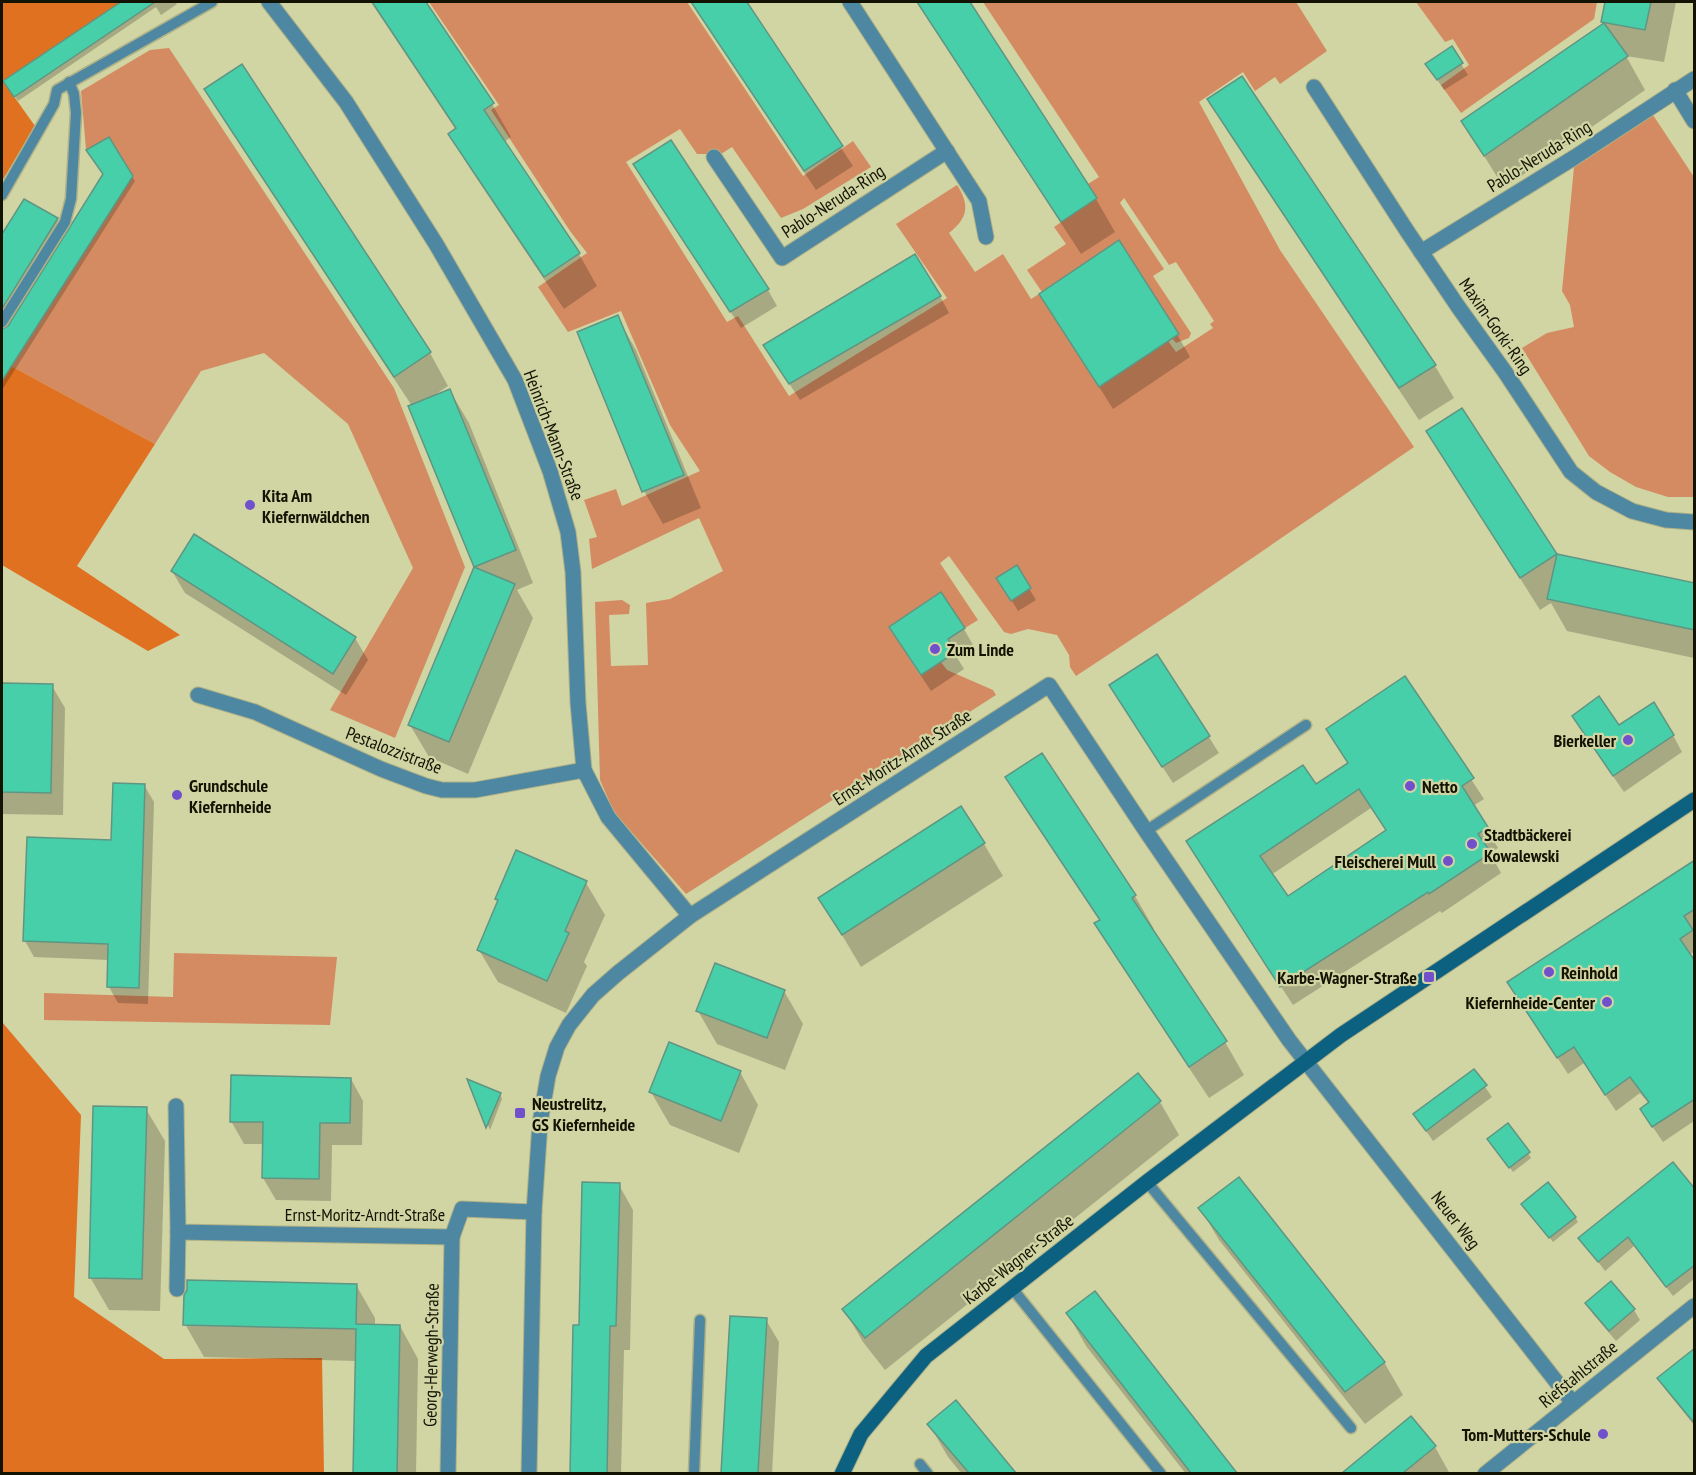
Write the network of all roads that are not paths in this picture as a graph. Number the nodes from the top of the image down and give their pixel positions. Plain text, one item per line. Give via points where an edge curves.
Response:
1 (212, 2) edge
2 (269, 2) edge
3 (850, 2) edge
4 (1695, 79) edge
5 (69, 82) junction
6 (1314, 87) dead end
7 (1675, 90) junction
8 (1695, 121) edge
9 (947, 151) junction
10 (714, 157) dead end
11 (2, 195) edge
12 (986, 237) dead end
13 (1421, 252) junction
14 (2, 322) edge
15 (1695, 522) edge
16 (198, 695) dead end
17 (1306, 725) dead end
18 (584, 770) junction
19 (1695, 800) edge
20 (1146, 831) junction
21 (690, 916) junction
22 (1307, 1062) junction
23 (176, 1106) dead end
24 (1147, 1182) junction
25 (534, 1212) junction
26 (178, 1232) junction
27 (452, 1237) junction
28 (1012, 1288) junction
29 (177, 1289) dead end
30 (1695, 1306) edge
31 (700, 1320) dead end
32 (1574, 1403) junction
33 (1351, 1428) dead end
34 (920, 1464) dead end
35 (448, 1473) edge
36 (529, 1473) edge
37 (693, 1473) edge
38 (842, 1473) edge
39 (928, 1473) edge
40 (1161, 1473) edge
41 (1485, 1473) edge

1 - 5 lane
2 - 18 street, Heinrich-Mann-Straße via 346,102 436,244 515,380 550,471 568,532
3 - 9 street
4 - 7 street
5 - 11 lane via 57,90 54,104
5 - 14 lane via 76,113 71,199 65,222
6 - 13 street, Maxim-Gorki-Ring
7 - 8 street
7 - 13 street, Pablo-Neruda-Ring
9 - 10 street, Pablo-Neruda-Ring via 782,258
9 - 12 street via 979,201
13 - 15 street, Maxim-Gorki-Ring via 1571,472 1596,492 1632,511 1666,520
16 - 18 street, Pestalozzistraße via 255,712 381,769 442,790 475,790
17 - 20 lane
18 - 21 street, Heinrich-Mann-Straße via 608,817
19 - 22 street, Karbe-Wagner-Straße via 1341,1035
20 - 21 street, Ernst-Moritz-Arndt-Straße via 1049,685
20 - 22 street, Ernst-Moritz-Arndt-Straße
21 - 25 street, Ernst-Moritz-Arndt-Straße via 593,995 568,1026 548,1076 540,1123
22 - 24 street, Karbe-Wagner-Straße
22 - 32 street, Neuer Weg
23 - 26 street
24 - 28 street, Karbe-Wagner-Straße
24 - 33 lane
25 - 27 street, Ernst-Moritz-Arndt-Straße via 462,1209
25 - 36 street, Ernst-Moritz-Arndt-Straße
26 - 27 street, Ernst-Moritz-Arndt-Straße
26 - 29 street
27 - 35 street, Georg-Herwegh-Straße
28 - 38 street, Karbe-Wagner-Straße via 926,1356 861,1434
28 - 40 lane
30 - 32 street, Riefstahlstraße
31 - 37 lane
32 - 41 street, Riefstahlstraße
34 - 39 lane

